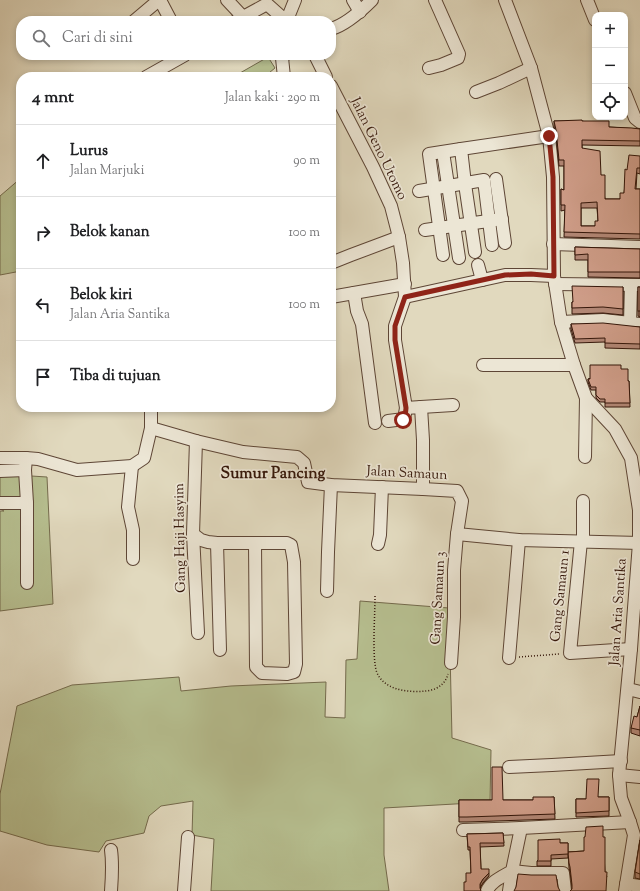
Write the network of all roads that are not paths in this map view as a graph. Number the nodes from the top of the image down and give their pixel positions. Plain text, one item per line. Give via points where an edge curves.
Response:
1 (160, 0) edge
2 (227, 0) edge
3 (296, 0) edge
4 (353, 0) edge
5 (372, 0) edge
6 (435, 0) edge
7 (505, 0) edge
8 (586, 0) edge
9 (280, 11) edge
10 (360, 12) junction
11 (592, 13) edge
12 (140, 16) edge
13 (168, 16) edge
14 (238, 16) edge
15 (255, 16) edge
16 (336, 28) edge
17 (176, 60) edge
18 (282, 60) edge
19 (318, 60) edge
20 (430, 68) dead end
21 (531, 68) junction
22 (155, 72) edge
23 (283, 72) edge
24 (324, 72) edge
25 (476, 92) dead end
26 (336, 96) edge
27 (628, 100) edge
28 (640, 122) edge
29 (549, 136) junction
30 (461, 149) junction
31 (444, 152) junction
32 (496, 179) dead end
33 (465, 184) junction
34 (448, 186) junction
35 (434, 189) junction
36 (419, 191) dead end
37 (502, 220) junction
38 (489, 221) junction
39 (471, 224) junction
40 (454, 226) junction
41 (439, 228) junction
42 (425, 230) dead end
43 (399, 237) junction
44 (505, 243) dead end
45 (554, 244) junction
46 (492, 245) dead end
47 (640, 247) edge
48 (475, 252) dead end
49 (443, 255) dead end
50 (459, 258) dead end
51 (336, 262) edge
52 (478, 264) dead end
53 (482, 280) junction
54 (555, 280) junction
55 (405, 284) junction
56 (635, 285) edge
57 (354, 293) junction
58 (336, 296) edge
59 (405, 297) junction
60 (561, 322) junction
61 (635, 323) edge
62 (483, 365) dead end
63 (574, 365) junction
64 (586, 398) junction
65 (453, 405) dead end
66 (421, 407) junction
67 (406, 408) junction
68 (151, 412) edge
69 (388, 421) dead end
70 (375, 423) dead end
71 (151, 428) junction
72 (196, 441) junction
73 (586, 456) dead end
74 (0, 458) edge
75 (32, 458) junction
76 (132, 466) junction
77 (25, 470) junction
78 (0, 471) edge
79 (331, 485) junction
80 (382, 487) junction
81 (423, 489) junction
82 (583, 501) dead end
83 (27, 502) junction
84 (0, 503) edge
85 (193, 534) junction
86 (457, 534) junction
87 (519, 540) junction
88 (582, 542) junction
89 (217, 543) junction
90 (254, 543) junction
91 (639, 543) edge
92 (378, 544) dead end
93 (133, 559) dead end
94 (27, 583) dead end
95 (327, 591) dead end
96 (636, 622) edge
97 (198, 634) dead end
98 (632, 649) junction
99 (220, 650) dead end
100 (509, 658) road end
101 (451, 662) road end
102 (628, 689) junction
103 (640, 692) edge
104 (621, 761) junction
105 (509, 767) dead end
106 (619, 775) junction
107 (640, 777) edge
108 (630, 822) junction
109 (520, 828) junction
110 (463, 830) dead end
111 (188, 837) dead end
112 (111, 850) dead end
113 (512, 871) junction
114 (640, 886) edge
115 (625, 888) edge
116 (111, 891) edge
117 (184, 891) edge
118 (486, 891) edge
119 (509, 891) edge
120 (565, 891) edge

1 - 12 street
1 - 13 street
2 - 14 street
3 - 9 street
4 - 10 street
5 - 10 street
6 - 20 street via 459,54 458,58
7 - 21 street, Jalan Aria Santika
8 - 11 street
9 - 15 street
10 - 16 street
17 - 22 street
18 - 23 street
19 - 24 street
21 - 25 street
21 - 29 street, Jalan Aria Santika
26 - 43 street, Jalan Geno Utomo via 391,206
27 - 28 street via 635,118
29 - 30 street
29 - 45 street, Jalan Aria Santika via 553,177
30 - 31 street
30 - 33 street
31 - 34 street
31 - 35 street via 429,154
32 - 37 street
33 - 34 street
33 - 38 street via 484,180
33 - 39 street
34 - 35 street
34 - 40 street
35 - 36 street
35 - 41 street
37 - 38 street
37 - 44 street
38 - 39 street
38 - 46 street
39 - 40 street
39 - 48 street
40 - 41 street
40 - 50 street
41 - 42 street
41 - 49 street
43 - 51 street
43 - 55 street, Jalan Geno Utomo
45 - 47 street
45 - 54 street, Jalan Aria Santika
52 - 53 street
53 - 54 street via 505,275 531,274
53 - 59 street
54 - 56 street
54 - 60 street, Jalan Aria Santika
55 - 57 street
55 - 59 street, Jalan Geno Utomo
56 - 61 street
57 - 58 street
57 - 70 street via 362,324
59 - 67 street, Jalan Geno Utomo via 395,326 395,340
60 - 61 street via 603,320
60 - 63 street, Jalan Aria Santika
62 - 63 street
63 - 64 street, Jalan Aria Santika
64 - 73 street
64 - 91 street, Jalan Aria Santika via 615,429 631,458 639,510
65 - 66 street
66 - 67 street
66 - 81 street
67 - 69 street via 404,419
68 - 71 street
71 - 72 street, Jalan Samaun
71 - 76 street via 144,458
72 - 79 street, Jalan Samaun via 243,452 297,457 304,463 308,482
72 - 85 street, Gang Haji Hasyim
74 - 75 street
75 - 76 street via 77,470
75 - 77 street
76 - 93 street via 128,507 133,530
77 - 78 street
77 - 83 street
79 - 80 street, Jalan Samaun
79 - 95 street
80 - 81 street, Jalan Samaun
80 - 92 street
81 - 86 street, Jalan Samaun via 457,491 462,501
82 - 88 street, Gang Samaun 1
83 - 84 street
83 - 94 street
85 - 89 street via 201,540
85 - 97 street, Gang Haji Hasyim
86 - 87 street
86 - 101 street, Gang Samaun 3
87 - 88 street
87 - 100 street
88 - 91 street
88 - 98 street, Gang Samaun 1 via 570,653
89 - 90 street
89 - 99 street
90 - 90 street via 291,545 294,562 296,664 294,672 287,674 262,673 256,667
91 - 96 street, Jalan Aria Santika
96 - 98 street, Jalan Aria Santika
98 - 102 street, Jalan Aria Santika
102 - 103 street
102 - 104 street, Jalan Aria Santika
104 - 105 street
104 - 106 street, Jalan Aria Santika
106 - 107 street
106 - 108 street, Jalan Aria Santika via 621,798
108 - 109 street
108 - 115 street, Jalan Aria Santika via 634,835
109 - 110 street
109 - 113 street
111 - 117 street
112 - 116 street
113 - 118 street via 495,881
113 - 119 street
113 - 120 street via 563,873
114 - 115 street

